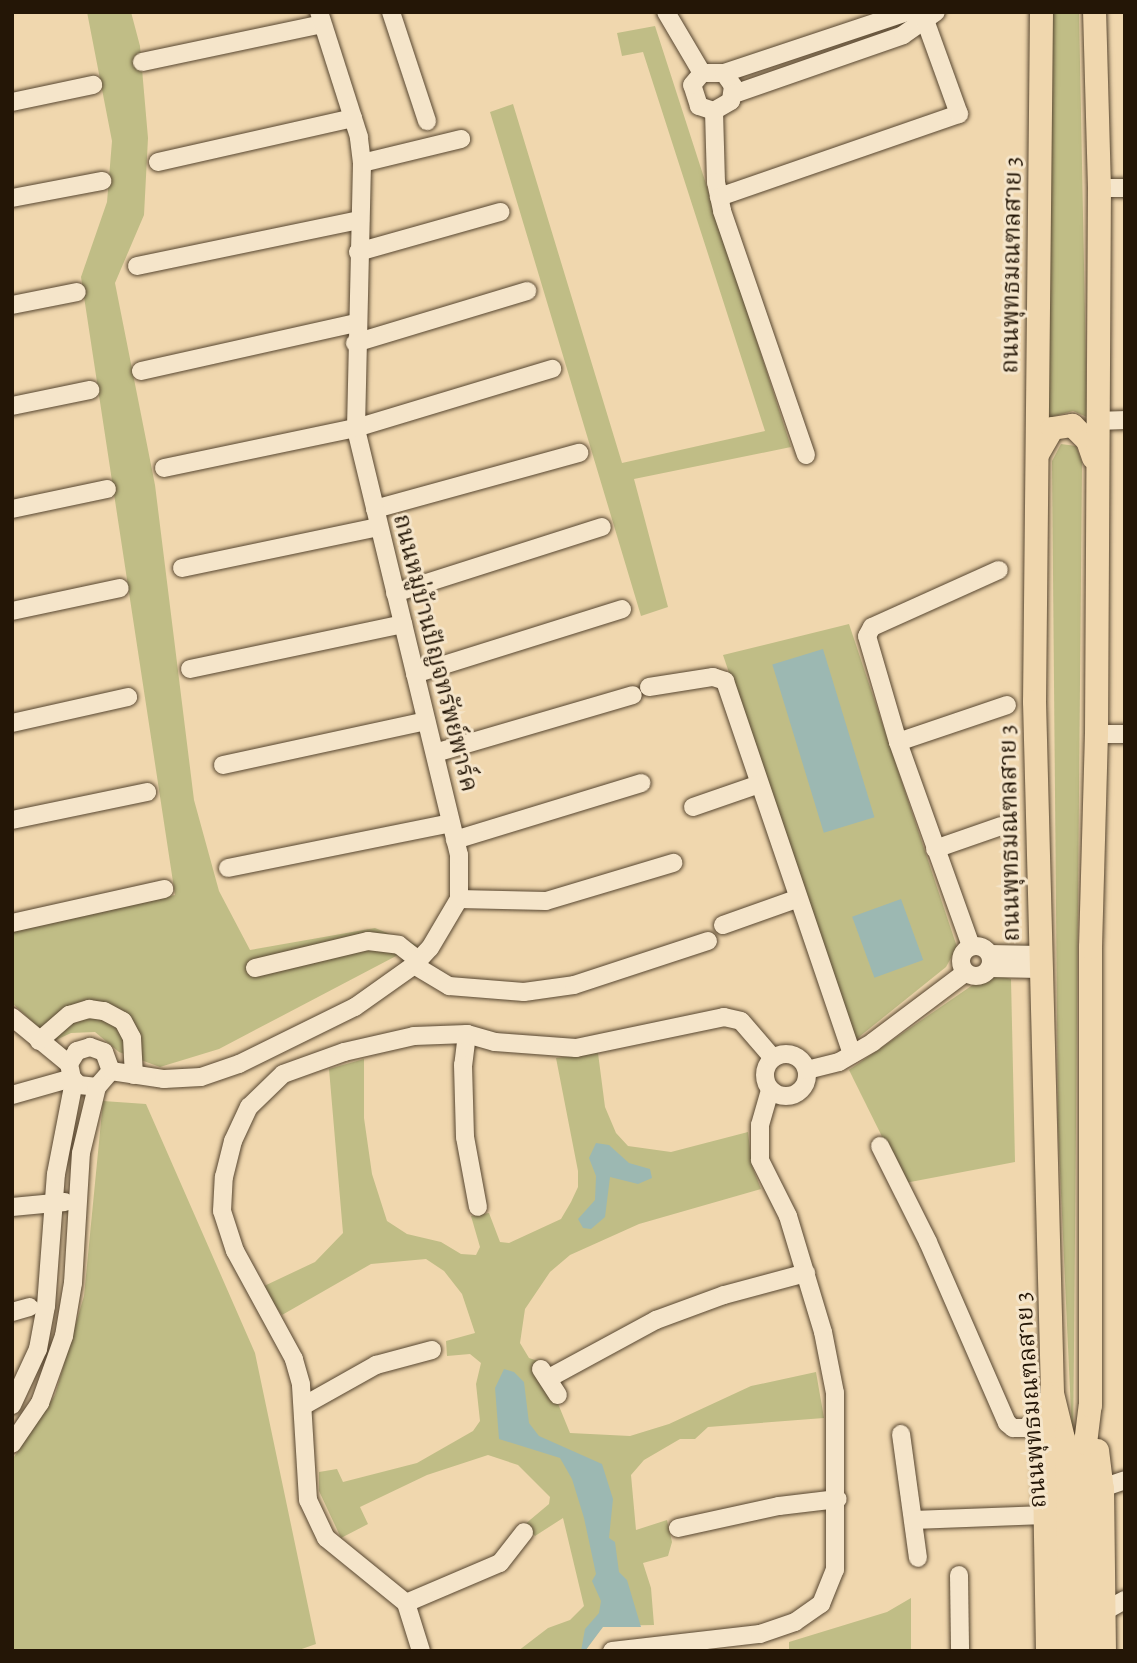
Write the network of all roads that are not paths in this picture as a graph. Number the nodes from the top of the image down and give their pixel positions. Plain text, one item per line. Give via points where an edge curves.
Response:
1 (391, 12) edge
2 (666, 12) edge
3 (907, 12) edge
4 (1041, 12) edge
5 (1094, 12) edge
6 (928, 15) edge
7 (321, 18) edge
8 (142, 62) dead end
9 (702, 73) junction
10 (724, 73) junction
11 (93, 85) dead end
12 (733, 94) junction
13 (12, 102) edge
14 (714, 111) junction
15 (353, 118) junction
16 (427, 121) dead end
17 (461, 139) dead end
18 (158, 162) dead end
19 (362, 163) junction
20 (102, 181) dead end
21 (1099, 188) junction
22 (1125, 188) edge
23 (719, 197) junction
24 (12, 198) edge
25 (500, 212) dead end
26 (360, 220) junction
27 (358, 252) junction
28 (137, 266) dead end
29 (527, 291) dead end
30 (77, 292) dead end
31 (12, 304) edge
32 (355, 323) junction
33 (355, 343) junction
34 (552, 369) dead end
35 (141, 371) dead end
36 (90, 390) dead end
37 (12, 406) edge
38 (1125, 421) edge
39 (1097, 422) junction
40 (356, 428) junction
41 (579, 453) dead end
42 (806, 455) dead end
43 (1035, 464) junction
44 (1097, 467) junction
45 (164, 468) dead end
46 (107, 489) dead end
47 (12, 509) edge
48 (377, 518) junction
49 (602, 527) dead end
50 (183, 568) dead end
51 (999, 570) dead end
52 (120, 588) dead end
53 (395, 593) junction
54 (622, 609) dead end
55 (12, 611) edge
56 (403, 624) junction
57 (190, 669) dead end
58 (415, 674) junction
59 (128, 697) dead end
60 (1007, 705) dead end
61 (426, 721) junction
62 (12, 723) edge
63 (1096, 734) junction
64 (1125, 734) edge
65 (898, 742) junction
66 (435, 752) junction
67 (223, 765) dead end
68 (642, 783) dead end
69 (757, 785) junction
70 (147, 792) dead end
71 (693, 807) dead end
72 (12, 820) edge
73 (1001, 826) dead end
74 (454, 832) junction
75 (935, 849) junction
76 (673, 863) dead end
77 (228, 868) dead end
78 (164, 889) dead end
79 (459, 899) junction
80 (796, 899) junction
81 (12, 923) edge
82 (723, 925) dead end
83 (708, 941) dead end
84 (971, 946) junction
85 (990, 961) junction
86 (1040, 962) junction
87 (416, 963) junction
88 (254, 968) dead end
89 (966, 972) junction
90 (12, 1017) edge
91 (467, 1034) junction
92 (39, 1041) junction
93 (852, 1054) junction
94 (773, 1058) junction
95 (807, 1070) junction
96 (111, 1071) junction
97 (72, 1074) junction
98 (134, 1076) junction
99 (97, 1087) junction
100 (770, 1090) junction
101 (12, 1095) edge
102 (880, 1146) dead end
103 (76, 1201) junction
104 (12, 1207) edge
105 (478, 1207) dead end
106 (54, 1210) junction
107 (76, 1220) junction
108 (806, 1273) junction
109 (432, 1349) dead end
110 (1052, 1393) junction
111 (558, 1395) dead end
112 (12, 1405) edge
113 (1090, 1405) junction
114 (303, 1406) junction
115 (1043, 1428) junction
116 (901, 1434) dead end
117 (12, 1444) edge
118 (1125, 1480) edge
119 (1102, 1488) junction
120 (838, 1499) junction
121 (1045, 1515) junction
122 (913, 1520) junction
123 (678, 1528) dead end
124 (524, 1532) dead end
125 (918, 1558) dead end
126 (959, 1575) dead end
127 (406, 1603) junction
128 (1115, 1606) edge
129 (421, 1651) edge
130 (612, 1651) edge
131 (960, 1651) edge
132 (1046, 1651) edge
133 (1066, 1651) edge
134 (1085, 1651) edge
135 (1104, 1651) edge

1 - 16 street
2 - 9 street
3 - 10 street
4 - 43 main road, ถนนพุทธมณฑลสาย 3
5 - 21 main road, ถนนพุทธมณฑลสาย 3
6 - 12 street via 903,35
6 - 23 street via 959,114
7 - 8 street
7 - 15 street, ถนนหมู่บ้านปัญจทรัพย์พาร์ค
9 - 10 street
9 - 14 street via 692,85 694,100
10 - 12 street
11 - 13 street
12 - 14 street via 727,106
14 - 23 street
15 - 18 street
15 - 19 street, ถนนหมู่บ้านปัญจทรัพย์พาร์ค
17 - 19 street
19 - 26 street, ถนนหมู่บ้านปัญจทรัพย์พาร์ค
20 - 24 street
21 - 22 street
21 - 39 main road, ถนนพุทธมณฑลสาย 3
23 - 42 street
25 - 27 street
26 - 27 street, ถนนหมู่บ้านปัญจทรัพย์พาร์ค
26 - 28 street
27 - 32 street, ถนนหมู่บ้านปัญจทรัพย์พาร์ค
29 - 33 street
30 - 31 street
32 - 33 street, ถนนหมู่บ้านปัญจทรัพย์พาร์ค
32 - 35 street
33 - 40 street, ถนนหมู่บ้านปัญจทรัพย์พาร์ค
34 - 40 street
36 - 37 street
38 - 39 street
39 - 44 main road, ถนนพุทธมณฑลสาย 3
40 - 45 street
40 - 48 street, ถนนหมู่บ้านปัญจทรัพย์พาร์ค
41 - 48 street
43 - 44 main road via 1044,437 1060,424 1081,431
43 - 86 main road, ถนนพุทธมณฑลสาย 3
44 - 63 main road, ถนนพุทธมณฑลสาย 3
46 - 47 street
48 - 50 street
48 - 53 street, ถนนหมู่บ้านปัญจทรัพย์พาร์ค
49 - 53 street
51 - 65 street via 872,627 866,636
52 - 55 street
53 - 56 street, ถนนหมู่บ้านปัญจทรัพย์พาร์ค
54 - 58 street
56 - 57 street
56 - 58 street, ถนนหมู่บ้านปัญจทรัพย์พาร์ค
58 - 61 street, ถนนหมู่บ้านปัญจทรัพย์พาร์ค
59 - 62 street
60 - 65 street
61 - 66 street, ถนนหมู่บ้านปัญจทรัพย์พาร์ค
61 - 67 street
63 - 64 street
63 - 113 main road, ถนนพุทธมณฑลสาย 3 via 1090,947
65 - 75 street
66 - 69 street via 641,691 713,677 725,681
66 - 74 street, ถนนหมู่บ้านปัญจทรัพย์พาร์ค
68 - 74 street
69 - 71 street
69 - 80 street
70 - 72 street
73 - 75 street
74 - 77 street
74 - 79 street, ถนนหมู่บ้านปัญจทรัพย์พาร์ค
75 - 84 street
76 - 79 street via 546,901
78 - 81 street
79 - 87 street
80 - 82 street
80 - 93 street
83 - 87 street via 573,985 524,992 449,986
84 - 85 street
84 - 89 street via 961,958
85 - 86 street
85 - 89 street via 979,976
86 - 110 main road, ถนนพุทธมณฑลสาย 3
87 - 88 street via 384,940 329,948
87 - 98 street via 355,1007 239,1064 201,1077
89 - 93 street
90 - 92 street
91 - 94 street via 495,1042 576,1048 724,1017 741,1021
91 - 105 street via 465,1137
91 - 114 street via 402,1038 283,1074 249,1107 233,1141 222,1211 240,1261 294,1359
92 - 97 street
92 - 98 street via 69,1015 104,1011 123,1021 132,1038
93 - 95 street
94 - 95 street via 789,1054
94 - 100 street via 764,1073
95 - 100 street via 806,1084 796,1094 782,1096
96 - 97 street via 104,1052 90,1046 77,1051
96 - 98 street
96 - 99 street
97 - 99 street
97 - 101 street
97 - 106 street
99 - 103 street
100 - 108 street via 760,1125 760,1160 788,1216
102 - 115 street via 928,1242 1007,1423 1013,1428
103 - 106 street
103 - 107 street
104 - 106 street
106 - 107 street
106 - 112 street via 51,1275 38,1349
107 - 117 street via 74,1283 57,1364 40,1403
108 - 111 street via 723,1294 545,1373
108 - 120 street via 835,1393
109 - 114 street via 376,1365
110 - 115 main road
110 - 133 main road, ถนนพุทธมณฑลสาย 3 via 1063,1438
113 - 119 main road
113 - 134 main road, ถนนพุทธมณฑลสาย 3 via 1085,1443
114 - 127 street via 308,1500 326,1538
115 - 121 main road
116 - 122 street
118 - 119 street
119 - 128 main road
120 - 123 street via 779,1506
120 - 130 street via 835,1570 821,1604 795,1622 760,1634
121 - 122 street
121 - 132 main road
122 - 125 street
124 - 127 street via 500,1563
126 - 131 street
127 - 129 street
128 - 135 main road

